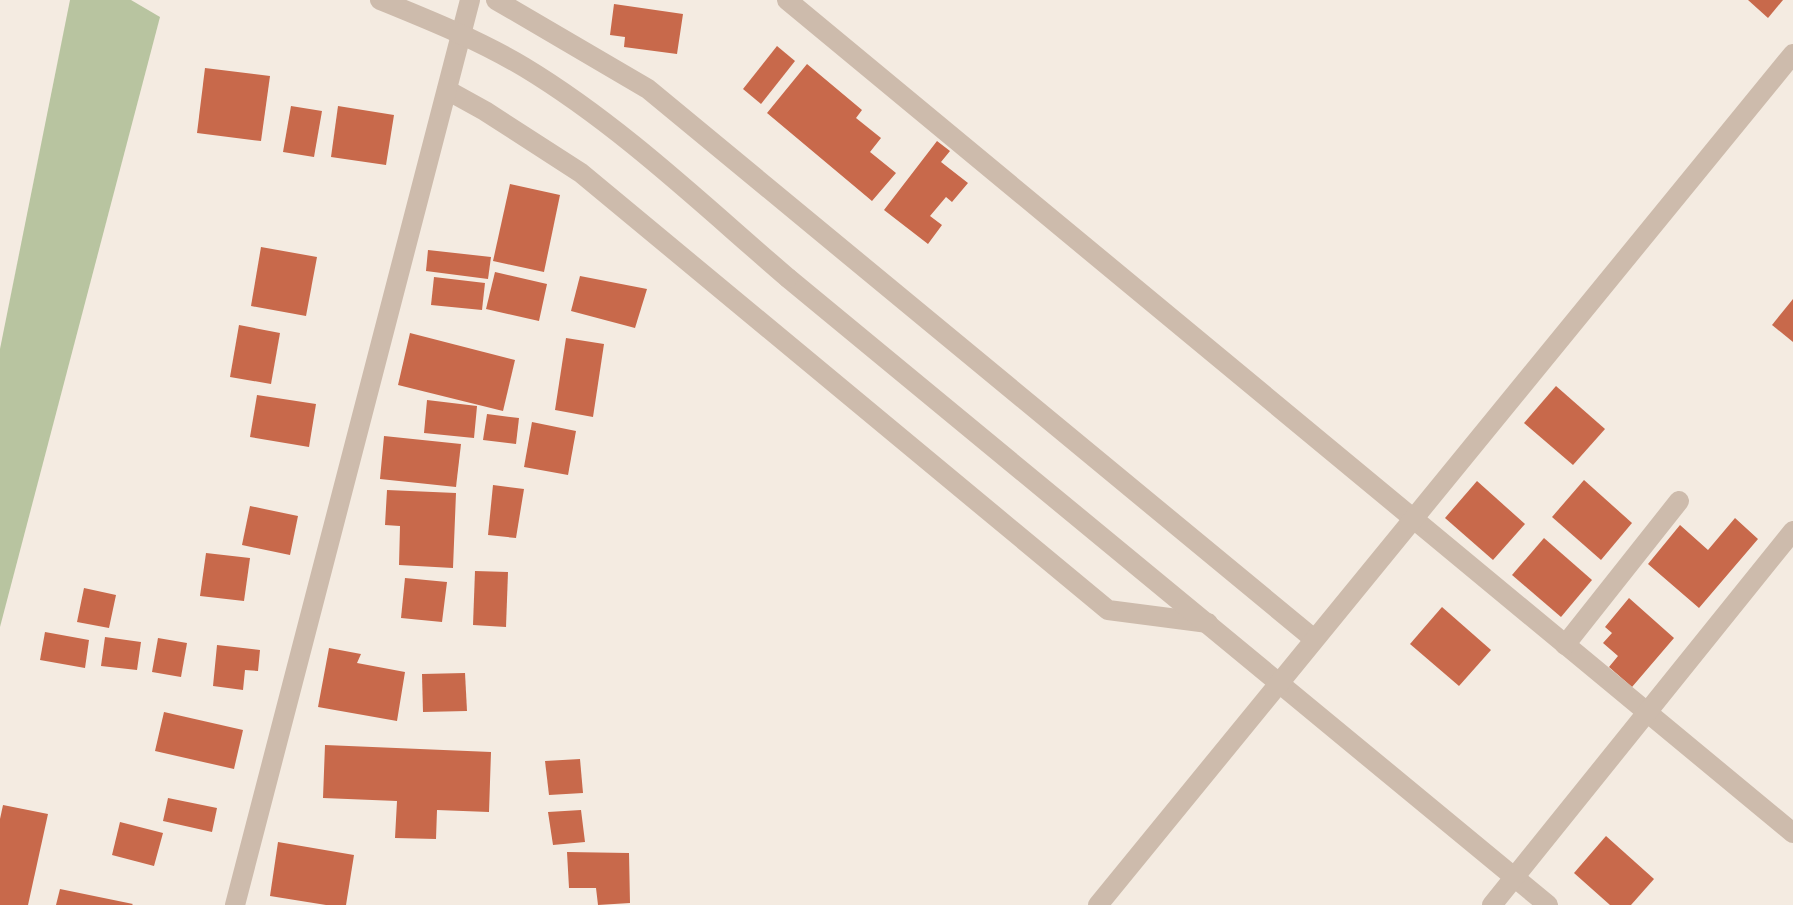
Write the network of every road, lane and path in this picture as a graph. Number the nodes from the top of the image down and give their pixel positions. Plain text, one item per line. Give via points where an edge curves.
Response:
1 (380, 0) edge
2 (470, 0) edge
3 (496, 0) edge
4 (787, 0) edge
5 (1793, 54) edge
6 (447, 90) junction
7 (1679, 501) dead end
8 (1414, 519) junction
9 (1793, 531) edge
10 (1208, 623) junction
11 (1314, 639) junction
12 (1565, 645) junction
13 (1280, 682) junction
14 (1645, 712) junction
15 (1793, 833) edge
16 (1515, 878) junction
17 (235, 905) edge
18 (1098, 905) edge
19 (1492, 905) edge
20 (1548, 905) edge

1 - 10 street, bridge via 472,39 618,133
2 - 6 street
3 - 11 street via 648,89
4 - 8 street
5 - 8 street
6 - 10 street via 581,173 1108,610
6 - 17 street
7 - 12 street
8 - 11 street
8 - 12 street
9 - 14 street
10 - 13 street
11 - 13 street
12 - 14 street
13 - 16 street
13 - 18 street
14 - 15 street
14 - 16 street
16 - 19 street
16 - 20 street

